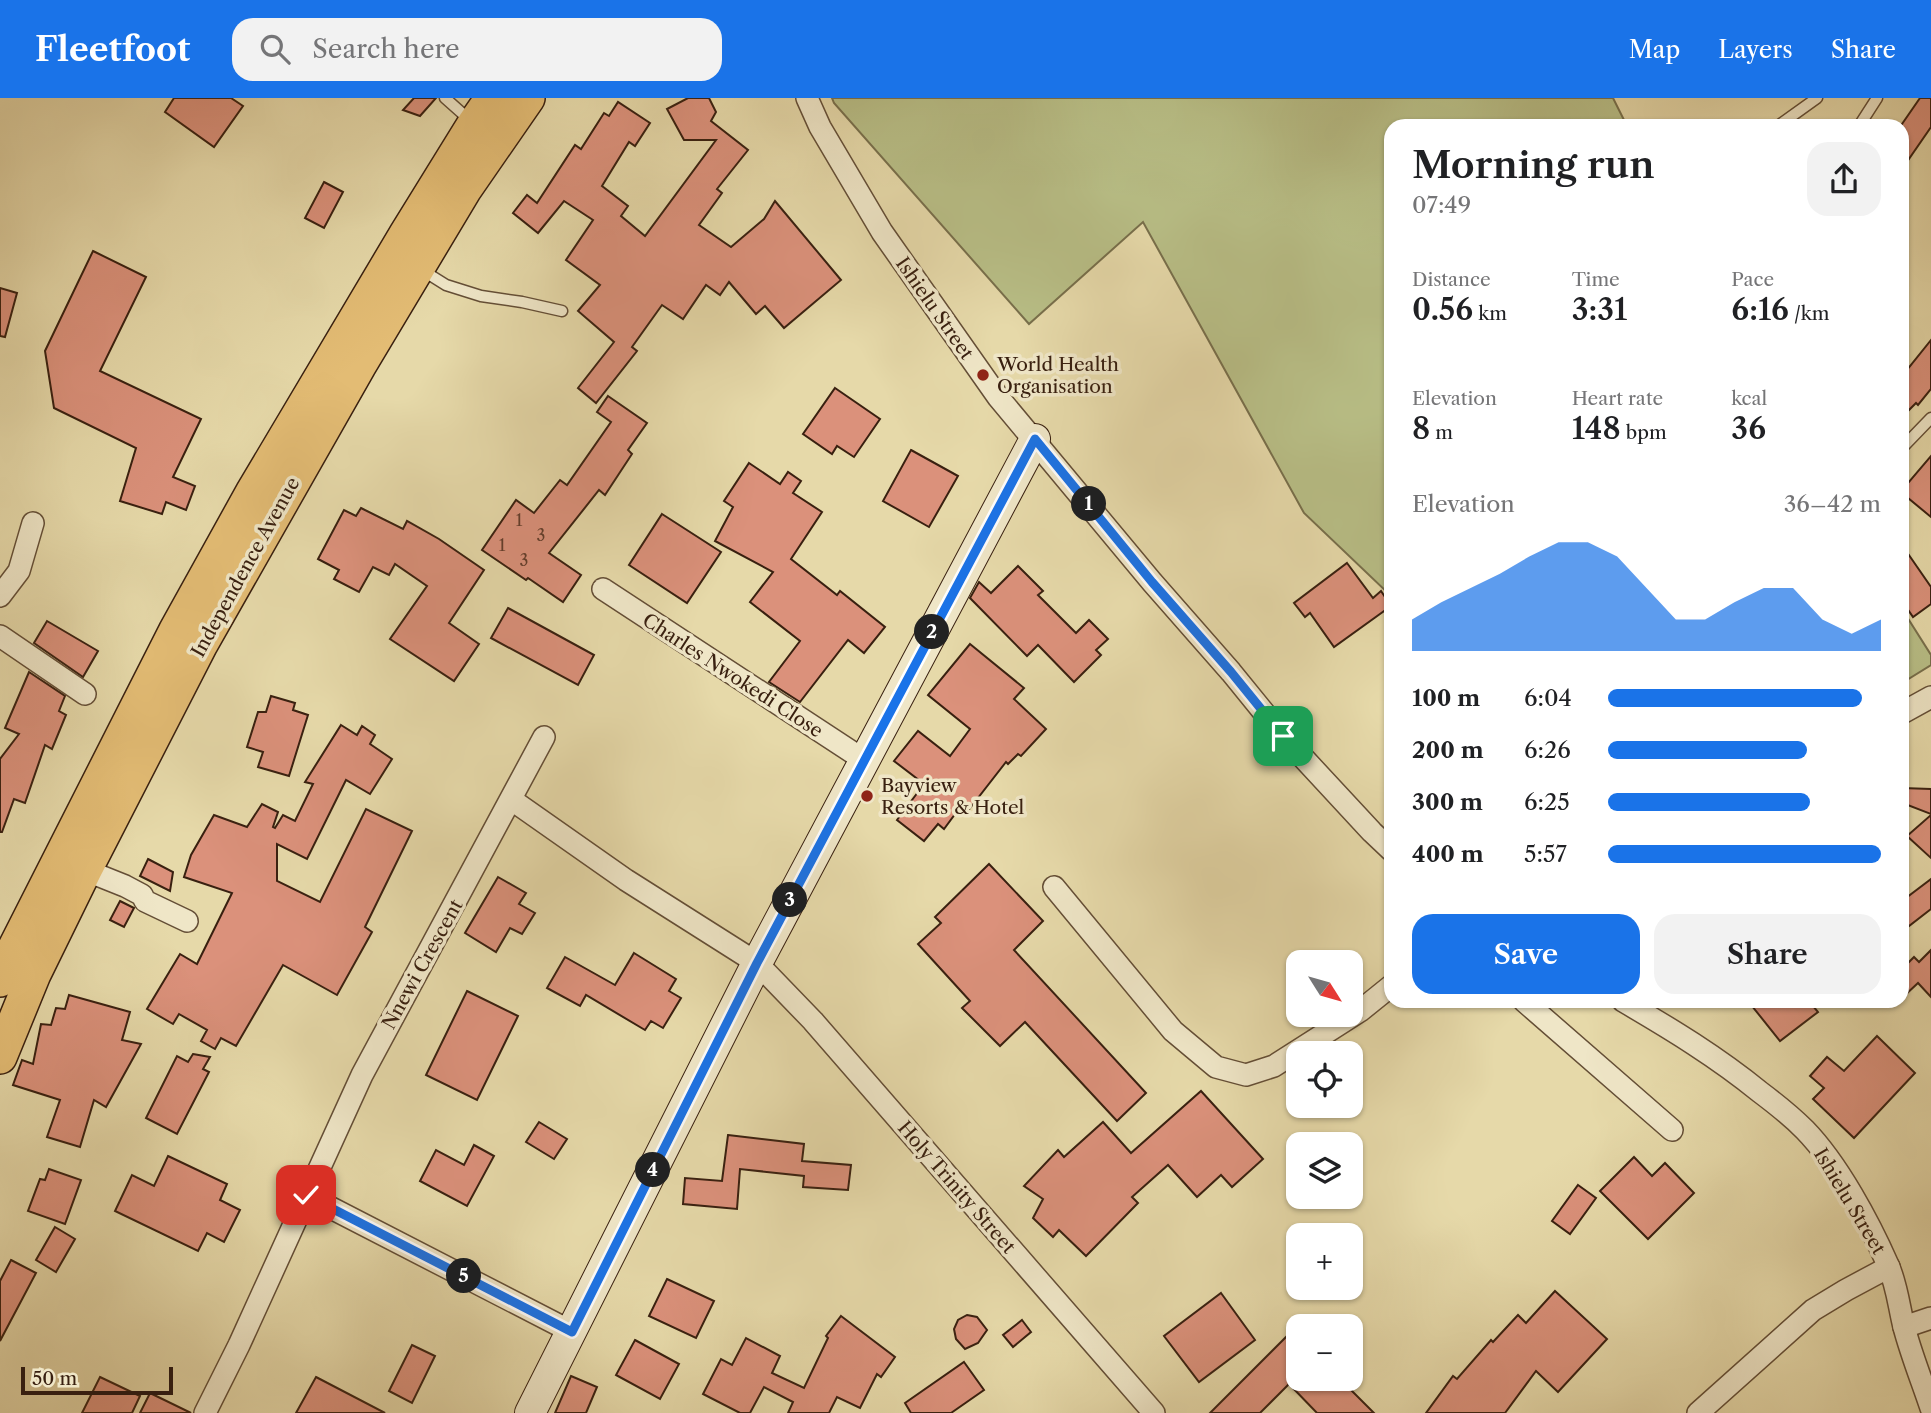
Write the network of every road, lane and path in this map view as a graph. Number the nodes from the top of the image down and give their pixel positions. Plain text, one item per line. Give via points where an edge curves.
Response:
1 (444, 98) edge
2 (528, 98) edge
3 (807, 98) edge
4 (1817, 98) edge
5 (1877, 98) edge
6 (483, 111) edge
7 (1788, 119) edge
8 (1864, 119) edge
9 (418, 268) junction
10 (562, 311) dead end
11 (1931, 418) edge
12 (1035, 439) junction
13 (1909, 441) edge
14 (33, 523) dead end
15 (603, 589) dead end
16 (0, 596) edge
17 (0, 636) edge
18 (188, 637) junction
19 (85, 694) dead end
20 (1931, 698) edge
21 (1909, 709) edge
22 (544, 737) dead end
23 (864, 760) junction
24 (512, 800) junction
25 (1384, 843) edge
26 (85, 870) junction
27 (1054, 887) dead end
28 (187, 921) dead end
29 (757, 963) junction
30 (14, 972) edge
31 (1384, 992) edge
32 (1532, 1008) edge
33 (1635, 1008) edge
34 (0, 1057) edge
35 (1672, 1130) dead end
36 (306, 1195) junction
37 (1889, 1267) junction
38 (1931, 1318) edge
39 (1904, 1327) junction
40 (572, 1332) junction
41 (1931, 1408) edge
42 (205, 1413) edge
43 (530, 1413) edge
44 (1154, 1413) edge
45 (1698, 1413) edge

1 - 6 lane
2 - 9 main road, Independence Avenue
3 - 12 street, Ishielu Street via 882,232 999,397
4 - 7 lane
5 - 8 lane
6 - 18 main road, Independence Avenue via 252,493
9 - 10 lane via 446,285 481,296
9 - 18 main road, Independence Avenue
11 - 13 lane
12 - 23 street
12 - 25 street, Ishielu Street via 1283,736
14 - 16 street via 19,571
15 - 23 street, Charles Nwokedi Close
17 - 19 street
18 - 26 main road, Independence Avenue
18 - 30 main road, Independence Avenue
20 - 21 street
22 - 24 street, Nnewi Crescent
23 - 29 street
24 - 29 street, Holy Trinity Street
24 - 36 street, Nnewi Crescent via 362,1075
26 - 28 street via 125,886
26 - 30 main road, Independence Avenue
27 - 31 street via 1173,1031 1216,1067 1246,1075 1274,1066
29 - 40 street
29 - 44 street, Holy Trinity Street via 813,1021
30 - 34 main road, Independence Avenue
32 - 35 street
33 - 37 street, Ishielu Street via 1740,1075 1803,1128 1841,1178
36 - 40 street
36 - 42 street, Nnewi Crescent
37 - 39 street, Ishielu Street
37 - 45 street via 1813,1310
38 - 39 street
39 - 41 street, Ishielu Street
40 - 43 street

